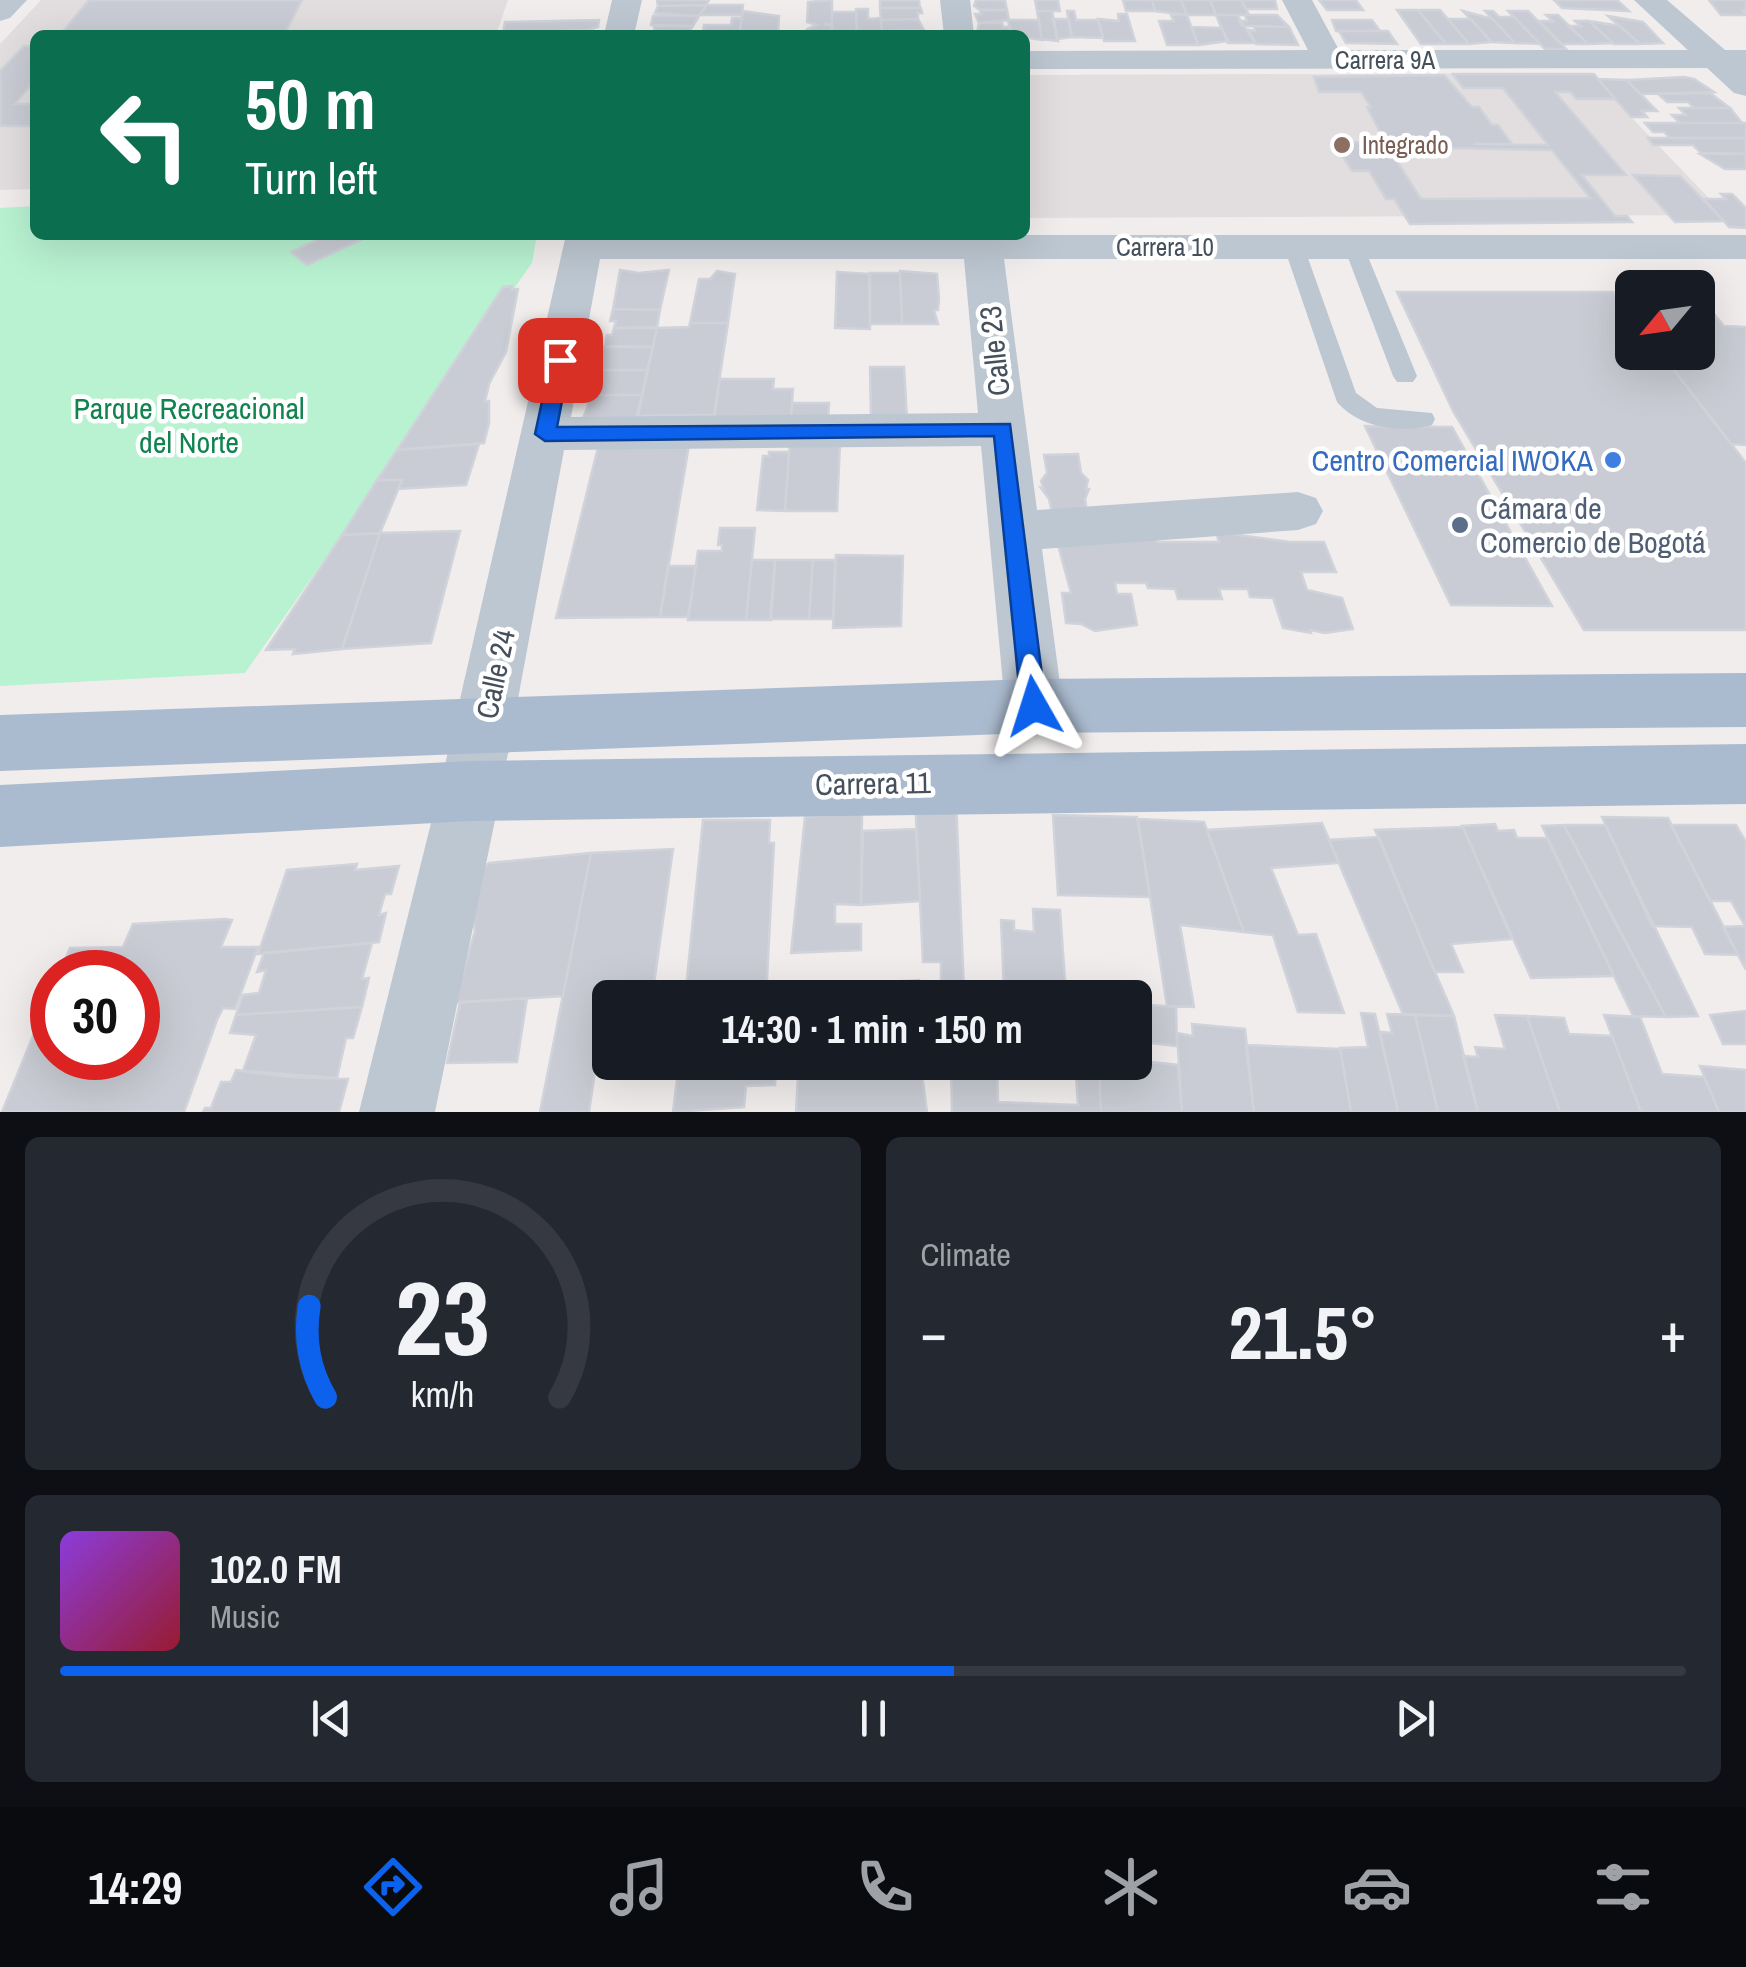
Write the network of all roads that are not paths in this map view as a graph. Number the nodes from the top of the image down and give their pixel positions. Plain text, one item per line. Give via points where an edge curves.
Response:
1 (12, 0) edge
2 (627, 0) edge
3 (955, 0) edge
4 (1297, 0) edge
5 (1650, 0) edge
6 (1685, 0) edge
7 (0, 12) edge
8 (620, 30) edge
9 (958, 30) edge
10 (1736, 57) edge
11 (1030, 60) edge
12 (1328, 60) junction
13 (1746, 86) edge
14 (585, 241) edge
15 (783, 241) edge
16 (982, 241) edge
17 (1354, 247) junction
18 (1294, 248) junction
19 (1746, 248) edge
20 (1406, 376) dead end
21 (1423, 419) dead end
22 (1003, 429) junction
23 (545, 434) junction
24 (1298, 511) dead end
25 (1014, 531) junction
26 (1746, 700) edge
27 (1034, 706) junction
28 (0, 743) edge
29 (477, 760) junction
30 (1746, 774) edge
31 (0, 816) edge
32 (397, 1112) edge

1 - 7 street
2 - 8 street
3 - 9 street
4 - 12 street
5 - 10 street
6 - 10 street
10 - 12 street, Carrera 9A
10 - 13 street
11 - 12 street, Carrera 9A
14 - 15 street, Carrera 10
14 - 23 street, Calle 24
15 - 16 street, Carrera 10
16 - 18 street, Carrera 10
16 - 22 street, Calle 23
17 - 18 street, Carrera 10
17 - 19 street, Carrera 10
17 - 20 lane
18 - 21 lane via 1354,410 1369,417
22 - 23 street
22 - 25 street, Calle 23
23 - 29 street, Calle 24
24 - 25 street
25 - 27 street, Calle 23
26 - 27 main road, Carrera 11
27 - 29 main road, Carrera 11
28 - 29 main road, Carrera 11
29 - 30 main road, Carrera 11
29 - 31 main road, Carrera 11
29 - 32 street, Calle 24

